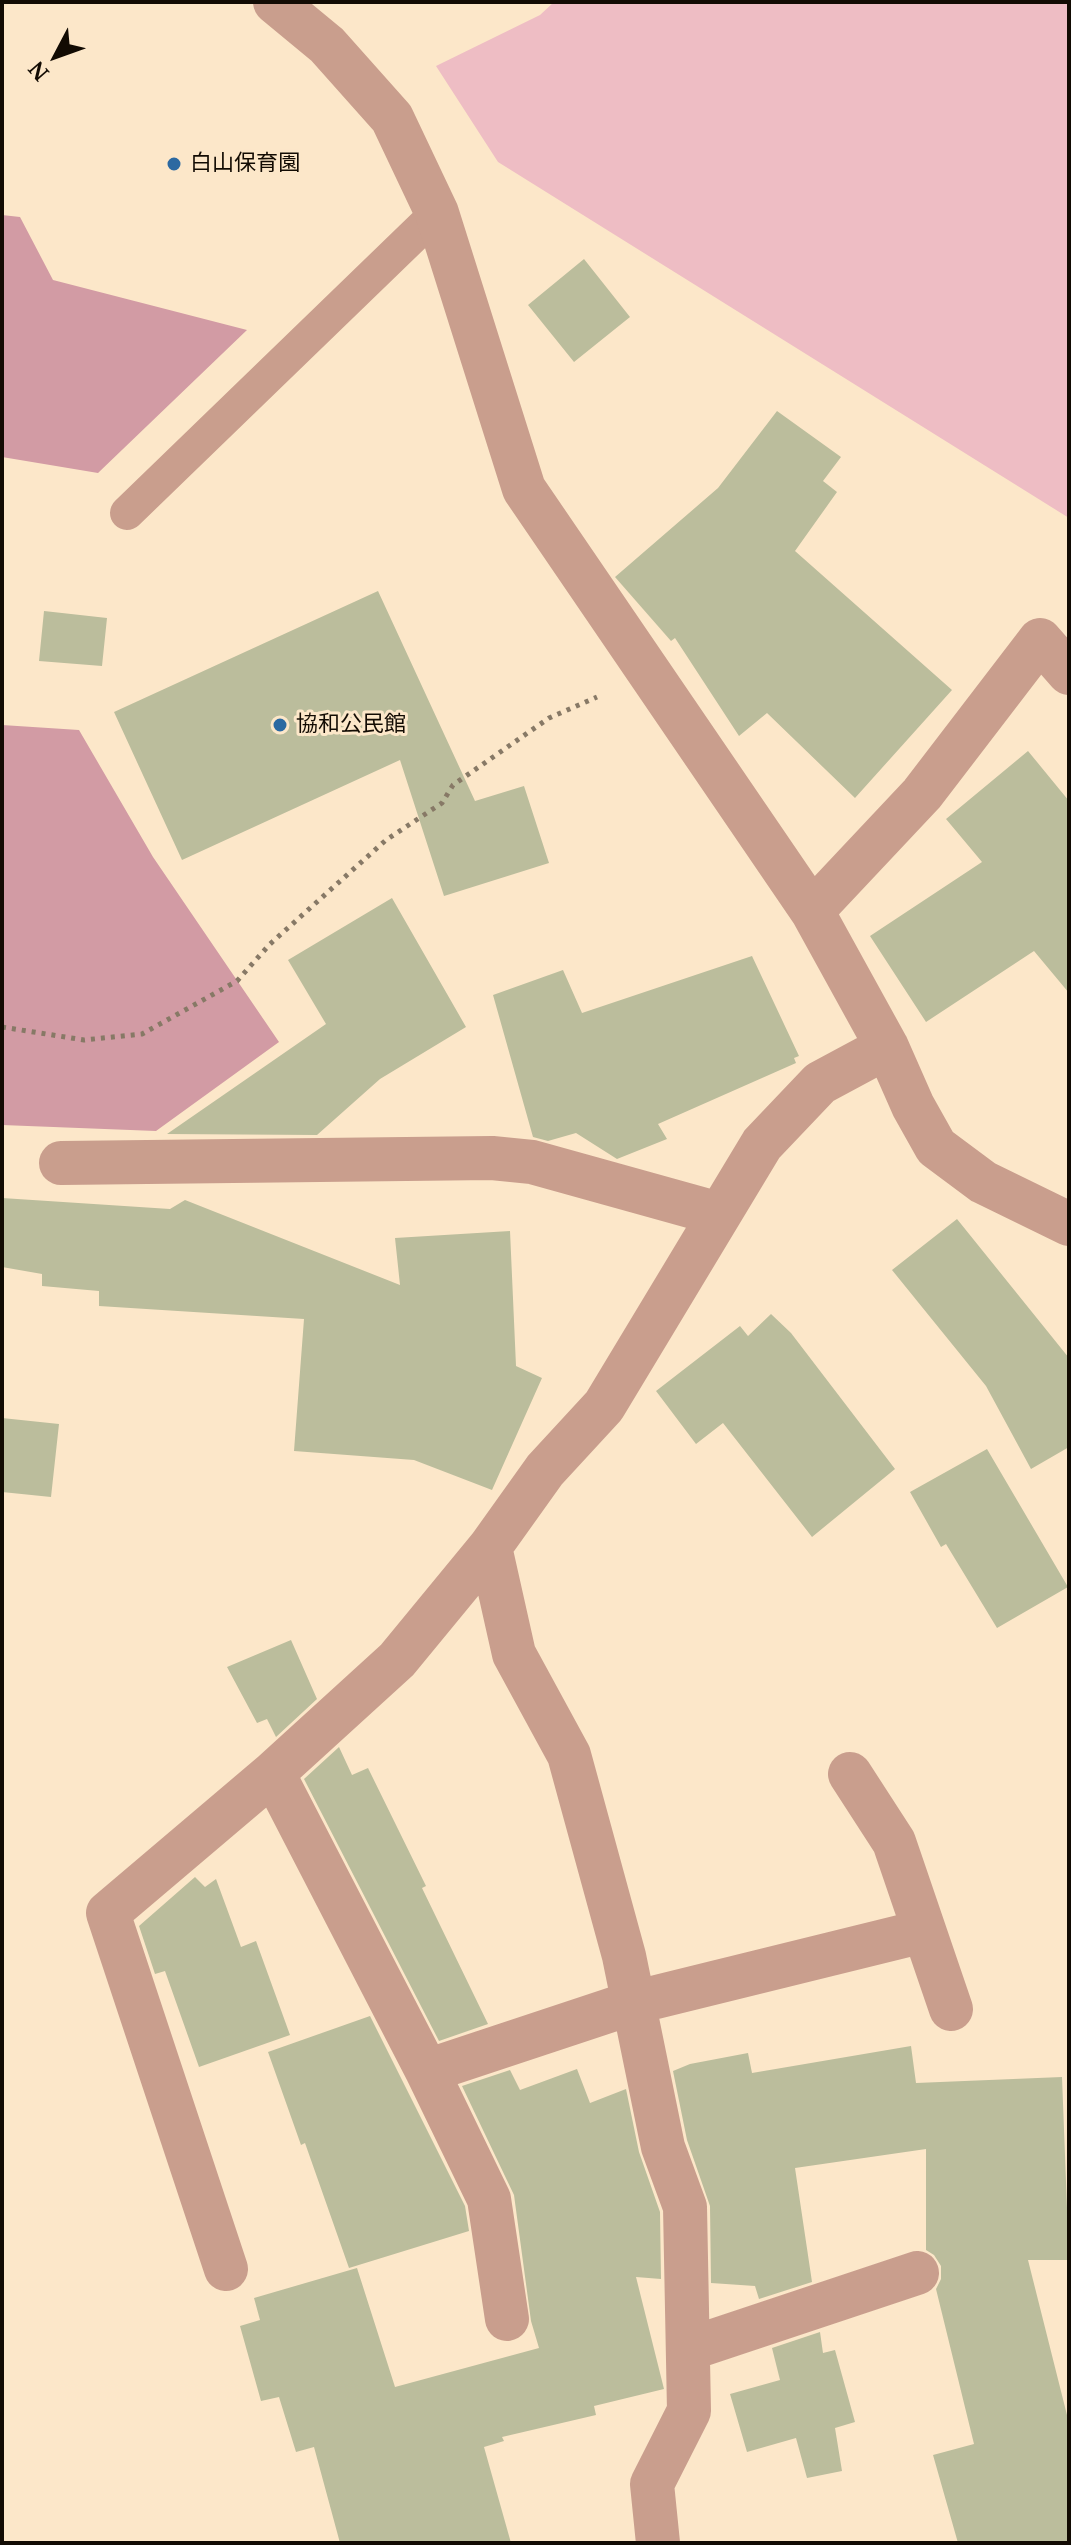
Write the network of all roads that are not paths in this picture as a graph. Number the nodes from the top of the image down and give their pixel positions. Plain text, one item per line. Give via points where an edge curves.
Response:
1 (275, 2) edge
2 (437, 213) junction
3 (127, 513) dead end
4 (1069, 673) edge
5 (812, 911) junction
6 (887, 1047) junction
7 (61, 1163) dead end
8 (719, 1214) junction
9 (1069, 1224) edge
10 (490, 1547) junction
11 (273, 1773) junction
12 (850, 1774) dead end
13 (924, 1931) junction
14 (632, 2003) junction
15 (951, 2009) dead end
16 (427, 2071) junction
17 (226, 2269) dead end
18 (917, 2273) dead end
19 (507, 2319) dead end
20 (689, 2349) junction
21 (658, 2543) edge

1 - 2 street via 327,45 392,118
2 - 3 lane
2 - 5 street via 524,489
4 - 5 street via 1040,640 922,794
5 - 6 street
6 - 8 street via 820,1083 762,1144
6 - 9 street via 936,1147 983,1182
7 - 8 street via 492,1158 532,1162
8 - 10 street via 604,1406 545,1470
10 - 11 street via 397,1660
10 - 14 street via 514,1654 569,1755
11 - 16 street
11 - 17 street via 108,1913
12 - 13 street via 894,1842
13 - 14 street
13 - 15 street
14 - 16 street
14 - 20 street via 663,2147 685,2207
16 - 19 street via 489,2199
18 - 20 street
20 - 21 street via 689,2411 652,2484

